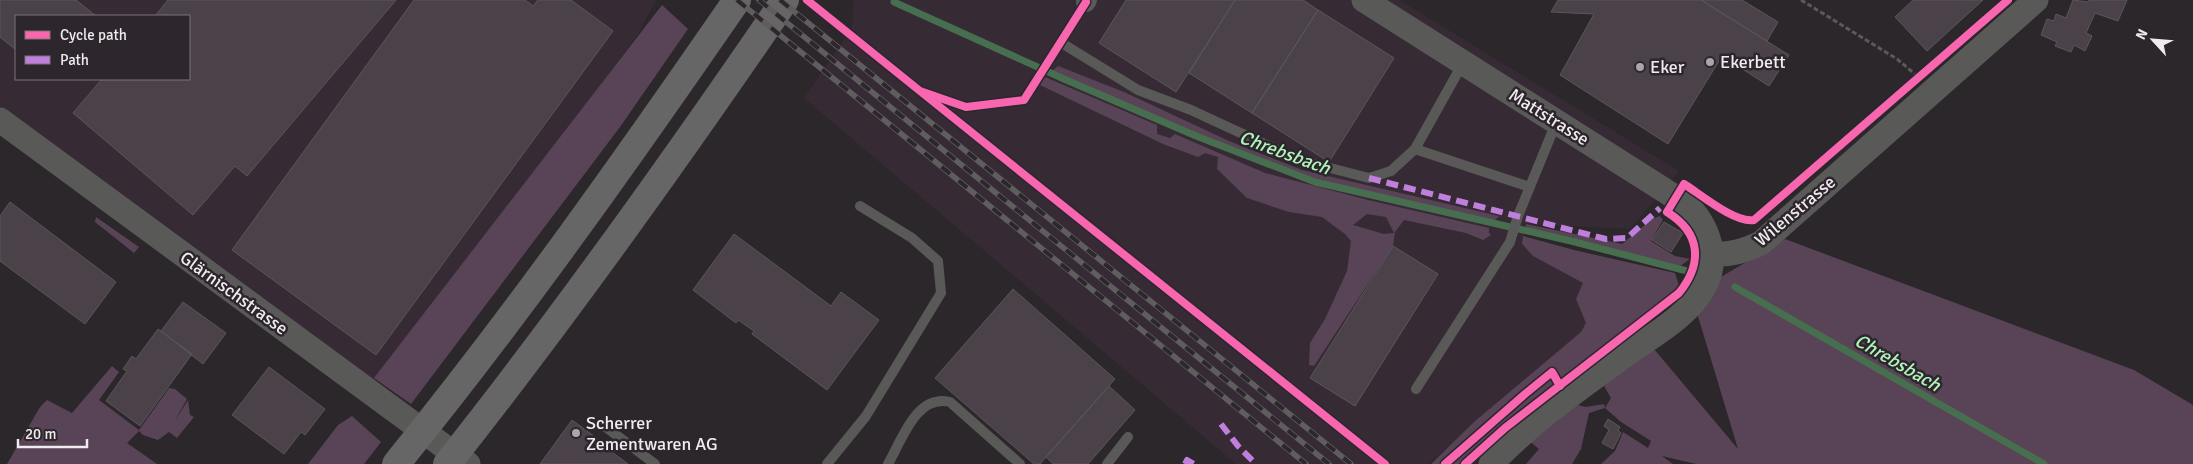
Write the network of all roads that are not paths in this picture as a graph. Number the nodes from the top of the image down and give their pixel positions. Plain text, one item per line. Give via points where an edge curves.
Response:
1 (736, 0) edge
2 (785, 0) edge
3 (1364, 0) edge
4 (2036, 0) edge
5 (1060, 42) dead end
6 (1463, 62) junction
7 (0, 120) edge
8 (1557, 122) junction
9 (1415, 148) junction
10 (1530, 187) junction
11 (860, 206) dead end
12 (1712, 254) junction
13 (1416, 389) dead end
14 (602, 426) dead end
15 (1128, 436) dead end
16 (396, 464) edge
17 (446, 464) edge
18 (468, 464) edge
19 (655, 464) edge
20 (827, 464) edge
21 (888, 464) edge
22 (1020, 464) edge
23 (1108, 464) edge
24 (1491, 464) edge

1 - 16 highway via 586,215
2 - 17 highway via 604,257
3 - 6 street, Mattstrasse
4 - 12 street, Wilenstrasse via 1761,243 1743,252
5 - 9 lane via 1138,90 1191,110 1299,160 1369,178 1391,171
6 - 8 street, Mattstrasse
6 - 9 lane
7 - 18 street, Glärnischstrasse
8 - 10 lane
8 - 12 street, Mattstrasse via 1686,204 1704,227
9 - 10 lane
10 - 13 lane via 1510,242
11 - 20 lane via 912,238 938,261 941,293 866,416
12 - 24 street via 1709,276 1694,303 1551,409 1517,436
14 - 19 lane
15 - 23 lane
21 - 22 lane via 915,414 939,399 950,402

